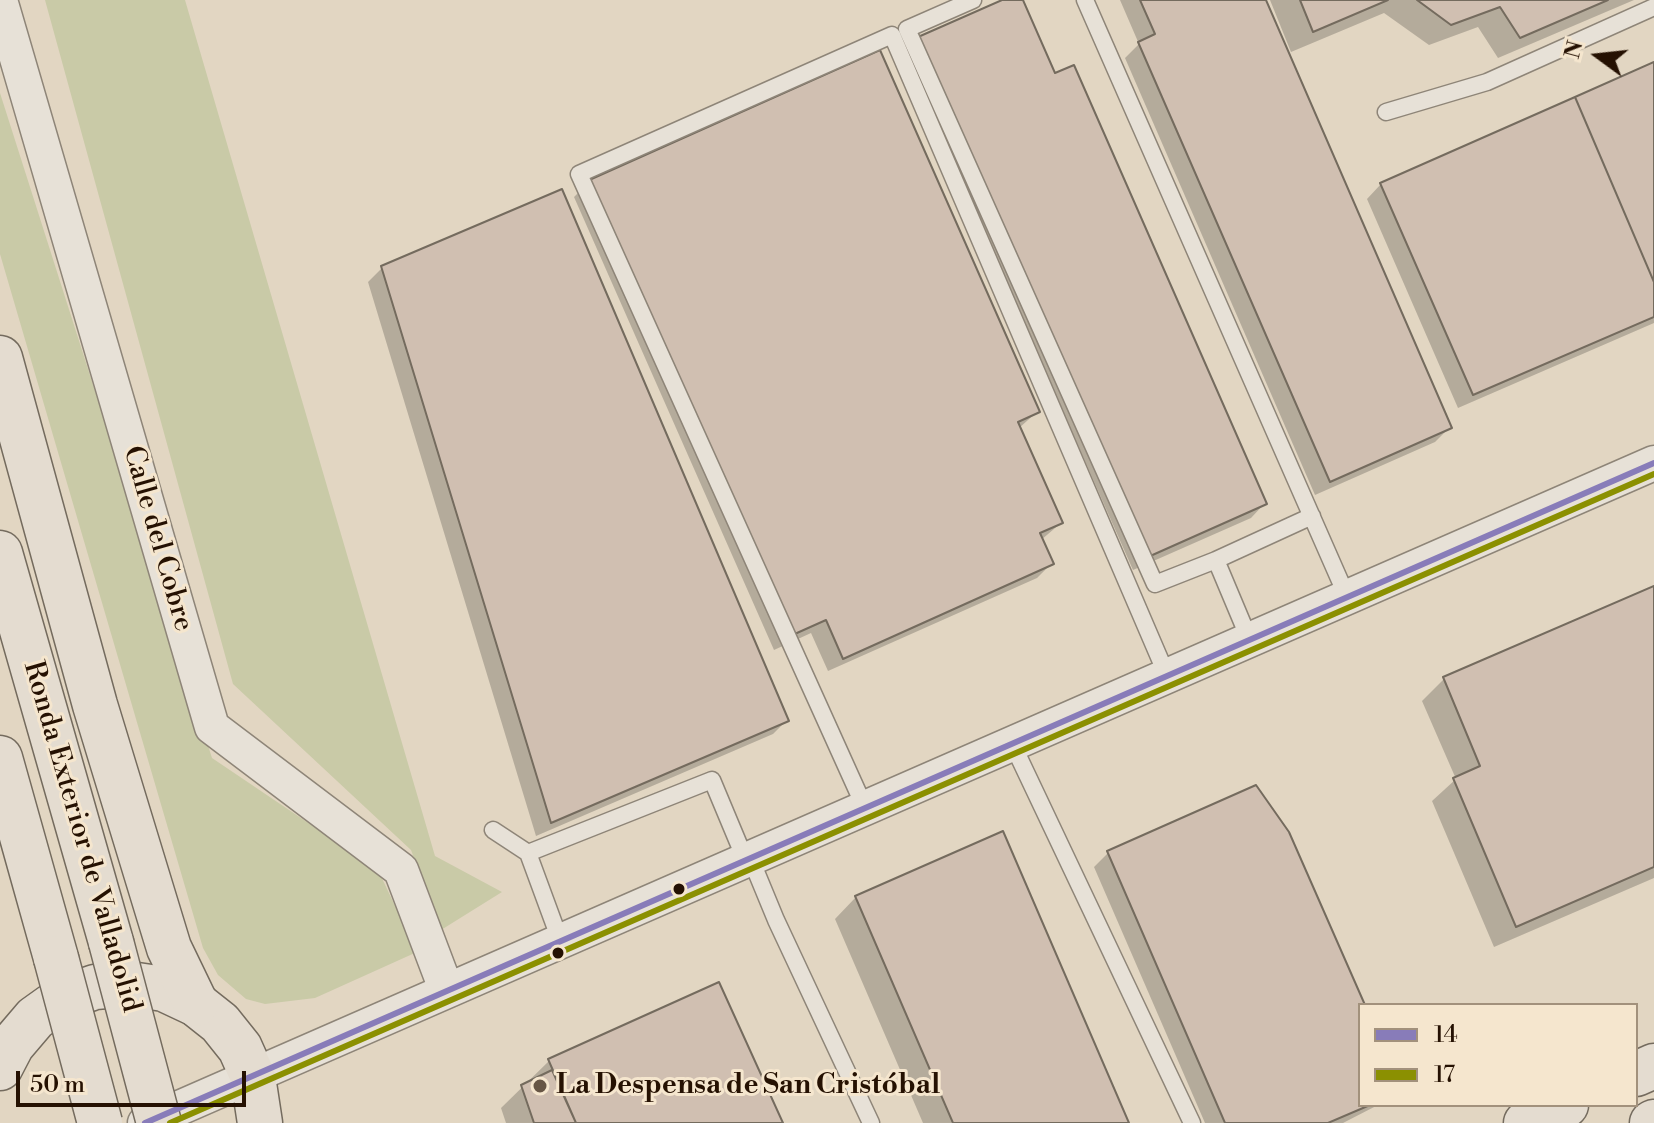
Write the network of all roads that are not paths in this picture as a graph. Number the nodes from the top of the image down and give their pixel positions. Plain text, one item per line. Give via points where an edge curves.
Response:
1 (0, 0) edge
2 (973, 0) edge
3 (1085, 0) edge
4 (1654, 7) edge
5 (1386, 112) dead end
6 (0, 358) edge
7 (1654, 463) edge
8 (1312, 516) junction
9 (0, 553) edge
10 (1216, 560) junction
11 (1348, 599) junction
12 (1250, 641) junction
13 (1168, 678) junction
14 (1013, 745) junction
15 (0, 758) edge
16 (865, 808) junction
17 (493, 830) dead end
18 (528, 853) junction
19 (748, 858) junction
20 (560, 940) junction
21 (446, 989) junction
22 (196, 1004) junction
23 (0, 1068) edge
24 (253, 1077) junction
25 (1562, 1107) edge
26 (100, 1123) edge
27 (145, 1123) edge
28 (159, 1123) edge
29 (260, 1123) edge
30 (871, 1123) edge
31 (1192, 1123) edge
32 (1526, 1123) edge

1 - 21 street, Calle del Cobre via 212,727 401,870
2 - 10 lane via 907,29 1155,584
3 - 8 lane
4 - 5 lane via 1487,82
6 - 22 highway via 100,721 169,948
7 - 11 street
8 - 10 lane
8 - 11 lane
9 - 28 highway, Ronda Exterior de Valladolid, bridge
10 - 12 lane
11 - 12 street
12 - 13 street
13 - 14 street
13 - 16 lane via 892,35 579,174
14 - 16 street
14 - 31 lane
15 - 26 highway, Ronda Exterior de Valladolid, bridge
16 - 19 street
17 - 18 lane
18 - 19 lane via 712,780
18 - 20 lane
19 - 20 street
19 - 30 lane
20 - 21 street
21 - 24 street
22 - 23 highway via 164,989 130,984 95,987 63,998 35,1018
22 - 24 highway via 240,1048
24 - 27 street
24 - 29 highway
25 - 32 highway

